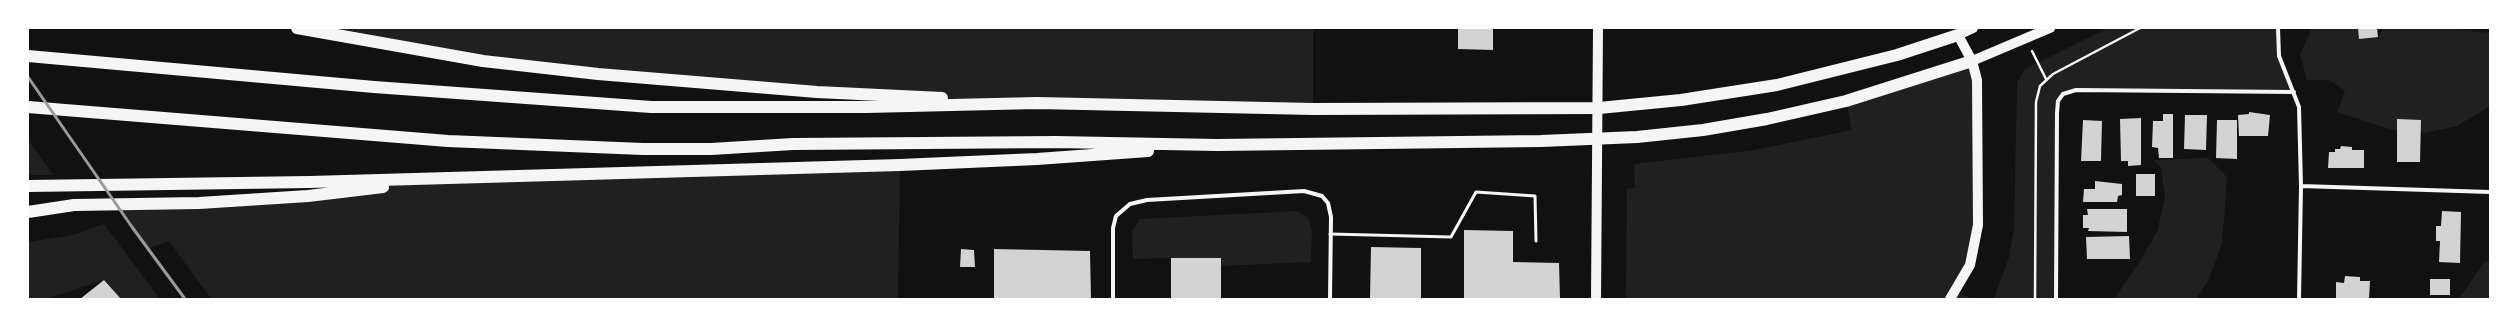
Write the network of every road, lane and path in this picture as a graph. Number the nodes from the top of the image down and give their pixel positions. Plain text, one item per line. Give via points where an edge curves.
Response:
1 (297, 28) edge
2 (1598, 28) edge
3 (1973, 28) edge
4 (2050, 28) edge
5 (2278, 28) edge
6 (1958, 35) junction
7 (28, 56) edge
8 (1972, 61) junction
9 (2037, 62) dead end
10 (2046, 79) dead end
11 (2294, 92) junction
12 (1037, 102) junction
13 (28, 107) edge
14 (1217, 145) junction
15 (461, 178) junction
16 (28, 186) edge
17 (2301, 186) junction
18 (2490, 192) edge
19 (28, 212) edge
20 (1330, 234) junction
21 (1536, 241) dead end
22 (1113, 299) edge
23 (1330, 299) edge
24 (1596, 299) edge
25 (1950, 299) edge
26 (2056, 299) edge
27 (2299, 299) edge

1 - 12 highway via 483,61 598,74 817,92
2 - 24 main road
3 - 6 main road
4 - 8 main road
5 - 11 street via 2279,56
6 - 8 main road
6 - 12 highway via 1898,55 1778,85 1619,107 1313,109
7 - 12 highway via 507,98 651,107 858,107
8 - 14 highway via 1908,83 1799,113 1674,134 1541,141
8 - 25 main road via 1978,89 1978,225 1970,265
9 - 10 path
11 - 17 street via 2299,114
11 - 26 street via 2076,90 2064,94 2058,101 2057,113
13 - 14 highway via 448,141 643,149 712,149 793,144 1056,142
14 - 15 highway via 1037,159
15 - 16 highway
15 - 19 highway via 308,196 199,203 74,205
17 - 18 street
17 - 27 street
20 - 21 lane via 1451,237 1476,192 1535,196
20 - 22 street via 1328,203 1322,196 1304,191 1146,200 1130,204 1116,216 1113,228
20 - 23 street

